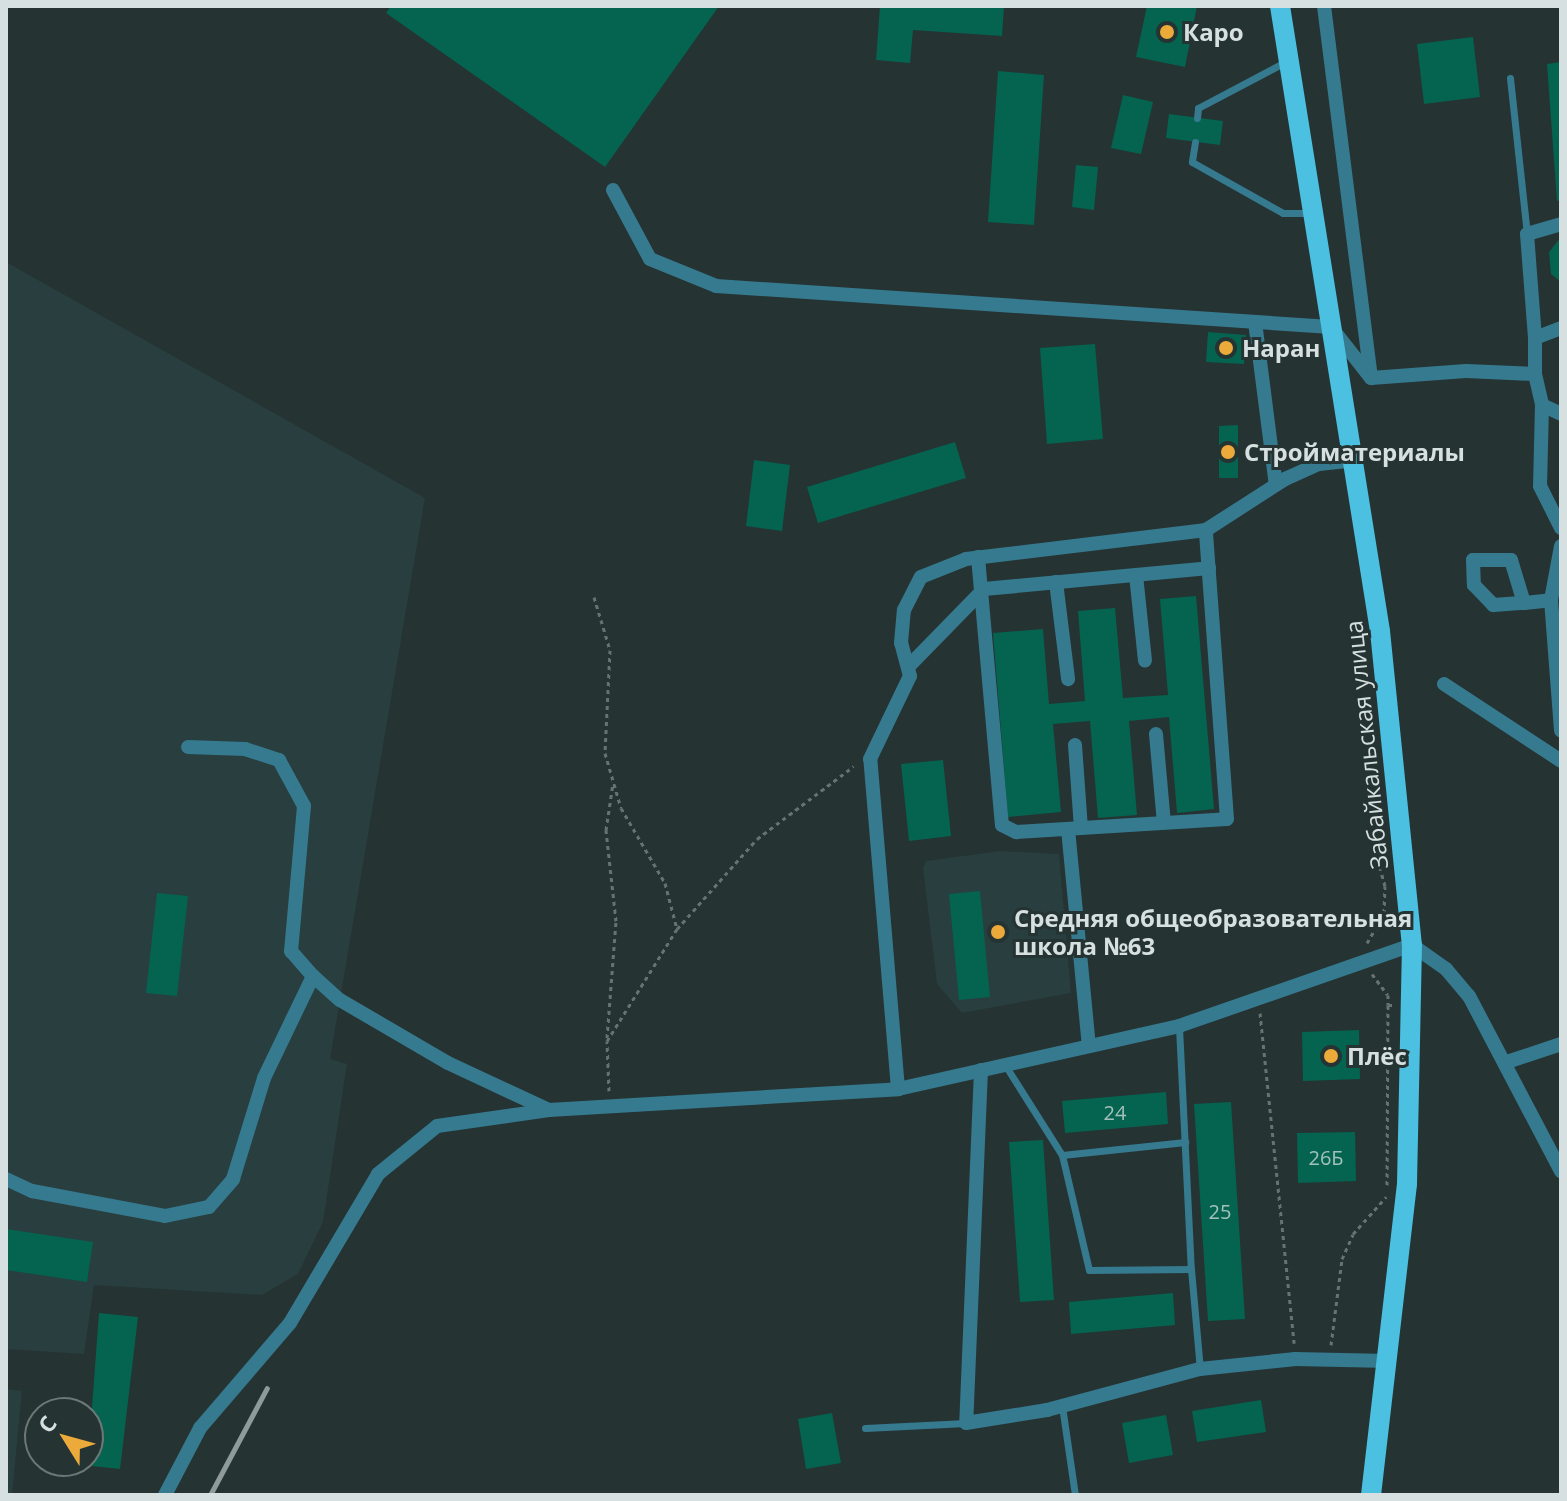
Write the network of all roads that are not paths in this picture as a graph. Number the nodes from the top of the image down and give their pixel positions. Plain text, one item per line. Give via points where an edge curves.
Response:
1 (1280, 6) edge
2 (1324, 6) edge
3 (1289, 60) junction
4 (1510, 78) dead end
5 (1197, 118) dead end
6 (1195, 142) dead end
7 (613, 190) dead end
8 (1313, 213) junction
9 (1561, 224) edge
10 (1527, 234) junction
11 (1255, 322) junction
12 (1331, 327) junction
13 (1561, 328) edge
14 (1535, 338) junction
15 (1535, 374) junction
16 (1371, 378) junction
17 (1542, 405) junction
18 (1561, 414) edge
19 (1356, 460) junction
20 (1276, 485) junction
21 (1561, 528) edge
22 (1206, 530) junction
23 (1561, 546) edge
24 (978, 557) junction
25 (1209, 568) junction
26 (1136, 575) junction
27 (1056, 582) junction
28 (984, 589) junction
29 (1551, 600) junction
30 (1524, 603) dead end
31 (1557, 618) edge
32 (1145, 661) dead end
33 (908, 667) junction
34 (1068, 679) dead end
35 (1444, 684) dead end
36 (1561, 731) edge
37 (1156, 734) dead end
38 (1075, 745) dead end
39 (188, 747) dead end
40 (1561, 761) edge
41 (1164, 823) junction
42 (1074, 828) junction
43 (1412, 945) junction
44 (313, 976) junction
45 (1179, 1026) junction
46 (1561, 1044) edge
47 (1089, 1046) junction
48 (1507, 1062) junction
49 (1005, 1065) junction
50 (981, 1070) junction
51 (898, 1089) junction
52 (549, 1110) junction
53 (1185, 1142) junction
54 (1062, 1155) junction
55 (1561, 1171) edge
56 (6, 1179) edge
57 (1191, 1269) junction
58 (1389, 1361) junction
59 (1200, 1369) junction
60 (1062, 1406) junction
61 (966, 1423) junction
62 (865, 1428) dead end
63 (165, 1495) edge
64 (1075, 1495) edge
65 (1371, 1495) edge

1 - 3 main road, Забайкальская улица
2 - 16 street
3 - 5 lane via 1198,108
3 - 8 main road, Забайкальская улица
4 - 10 lane
6 - 8 lane via 1192,162 1283,213
7 - 11 street via 650,259 716,286
8 - 12 main road, Забайкальская улица
9 - 10 street
10 - 14 street
11 - 12 street
11 - 20 street
12 - 16 street
12 - 19 main road, Забайкальская улица
13 - 14 street
14 - 15 street
15 - 16 street via 1466,371
15 - 17 street
17 - 18 street
17 - 21 street via 1540,486
19 - 20 street via 1319,464
19 - 43 main road, Забайкальская улица via 1388,694
20 - 22 street
22 - 24 street
22 - 25 street
23 - 29 street
24 - 28 street
24 - 33 street via 921,577 904,610 901,643
25 - 26 street
25 - 41 street via 1227,819
26 - 27 street
26 - 32 street
27 - 28 street
27 - 34 street
28 - 33 street
28 - 42 street via 1002,825 1016,832
29 - 30 street
29 - 31 street
31 - 36 street
33 - 51 street via 910,676 870,759
35 - 40 street
37 - 41 street
38 - 42 street
39 - 44 street via 245,749 279,760 304,806 291,951
41 - 42 street
42 - 47 street
43 - 45 street
43 - 48 street via 1446,969 1469,996
43 - 58 main road, Забайкальская улица via 1407,1184
44 - 52 street via 340,1000 448,1063
44 - 56 street via 264,1078 233,1179 209,1207 165,1216 32,1191
45 - 47 street
45 - 53 lane
46 - 48 street
47 - 49 street
48 - 55 street
49 - 50 street
49 - 54 lane
50 - 51 street
50 - 61 street
51 - 52 street
52 - 63 street via 437,1126 378,1174 290,1323 200,1428
53 - 54 lane
53 - 57 lane
54 - 57 lane via 1089,1270
57 - 59 lane
58 - 59 street via 1295,1359
58 - 65 main road, Забайкальская улица
59 - 60 street
60 - 61 street
60 - 64 lane
61 - 62 lane

